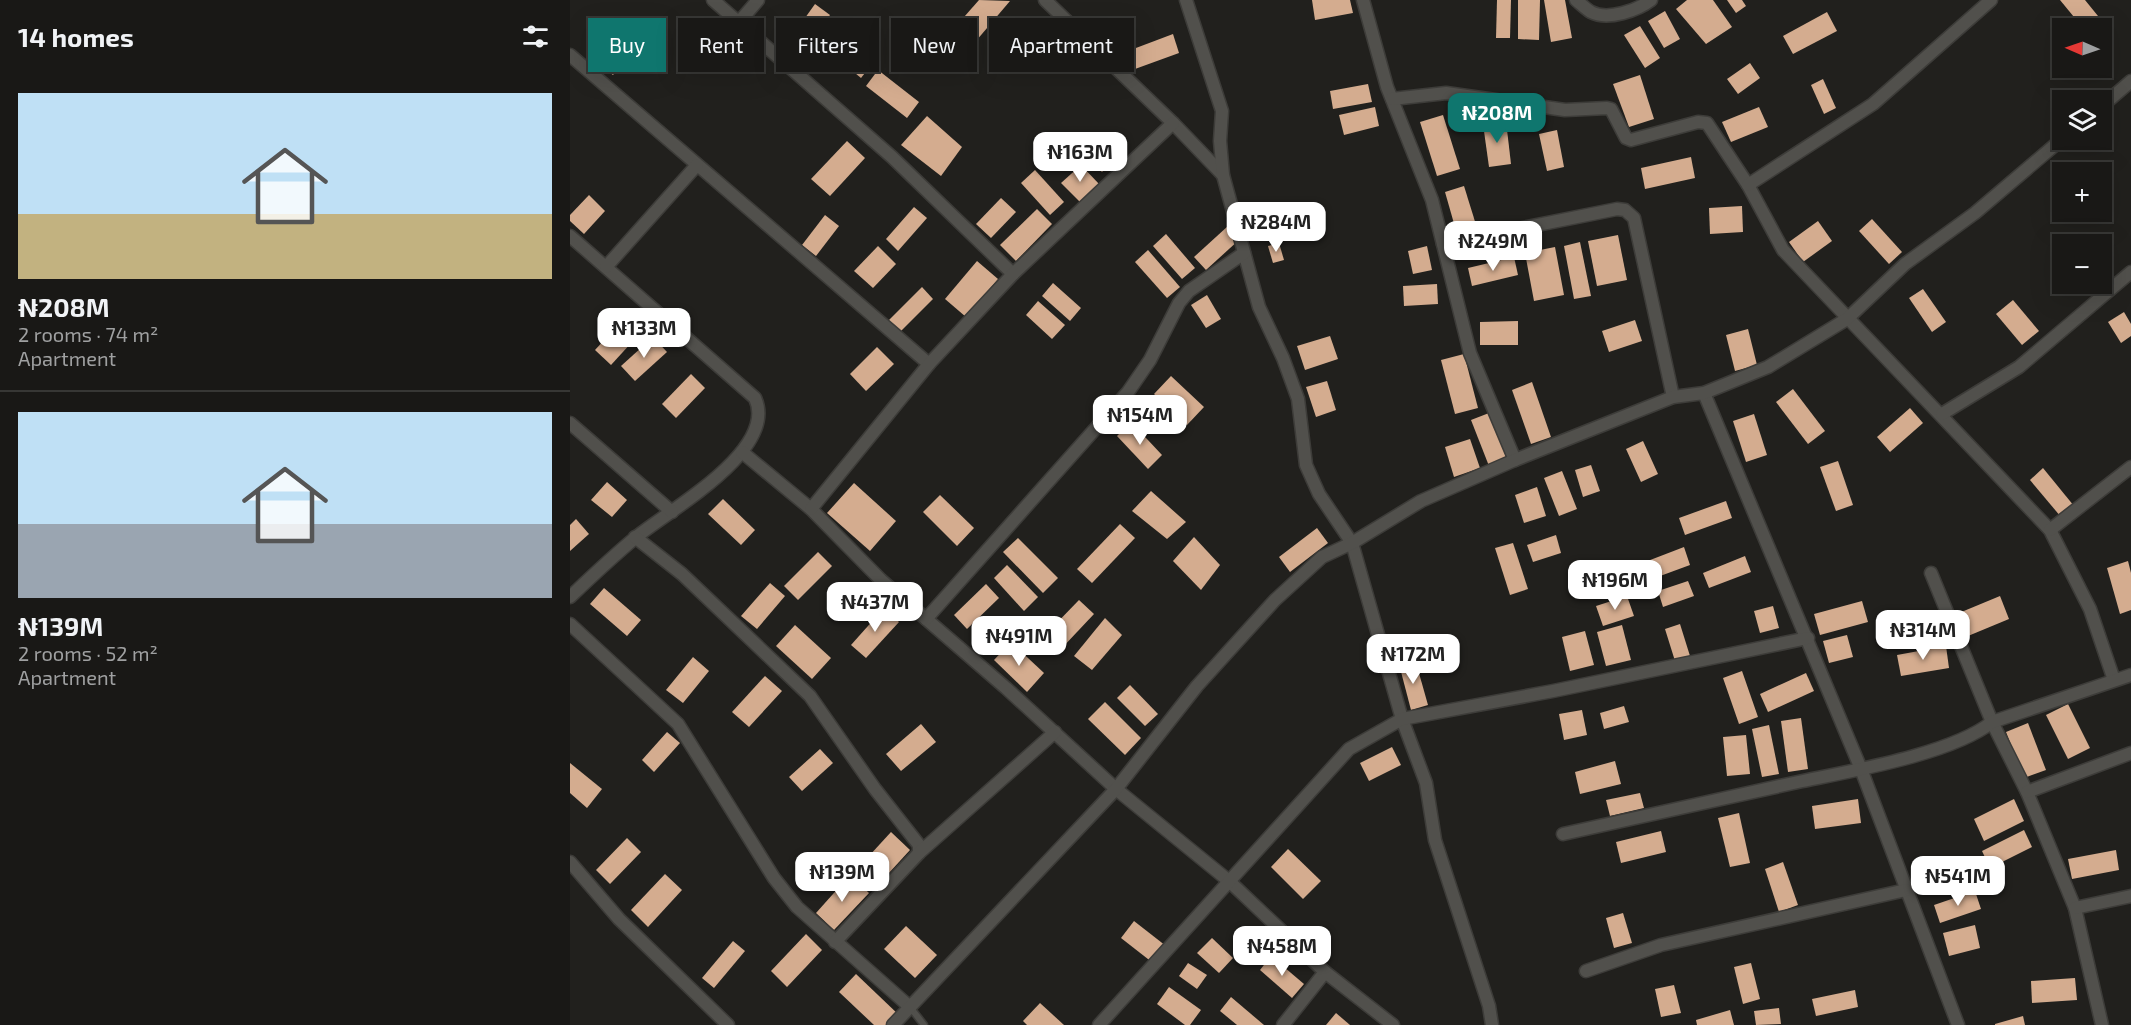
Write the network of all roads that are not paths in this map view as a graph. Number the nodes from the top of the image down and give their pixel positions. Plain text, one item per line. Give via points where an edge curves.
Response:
1 (713, 0) edge
2 (758, 0) edge
3 (1045, 0) edge
4 (1186, 0) edge
5 (1363, 0) edge
6 (1576, 0) edge
7 (1651, 0) edge
8 (1991, 0) edge
9 (736, 18) edge
10 (743, 18) edge
11 (764, 42) edge
12 (570, 55) edge
13 (2131, 81) edge
14 (2112, 97) edge
15 (1392, 99) junction
16 (1173, 123) junction
17 (2052, 147) edge
18 (697, 165) junction
19 (1223, 176) junction
20 (1748, 185) junction
21 (570, 236) edge
22 (1443, 244) junction
23 (1244, 253) junction
24 (606, 267) junction
25 (2131, 272) edge
26 (1013, 274) junction
27 (1846, 319) junction
28 (929, 364) junction
29 (1704, 393) junction
30 (1673, 397) junction
31 (1942, 414) junction
32 (570, 423) edge
33 (742, 452) junction
34 (1515, 460) junction
35 (2131, 466) edge
36 (811, 509) junction
37 (672, 512) junction
38 (2050, 530) junction
39 (635, 537) junction
40 (1352, 543) junction
41 (1931, 573) dead end
42 (573, 590) edge
43 (926, 619) junction
44 (570, 624) edge
45 (1808, 638) junction
46 (2131, 675) edge
47 (2114, 680) junction
48 (1402, 719) junction
49 (1992, 722) junction
50 (1054, 732) junction
51 (2131, 753) edge
52 (1861, 769) junction
53 (1116, 789) junction
54 (2027, 792) junction
55 (1563, 834) dead end
56 (920, 853) junction
57 (570, 862) edge
58 (1228, 881) junction
59 (1906, 890) junction
60 (2131, 896) edge
61 (2075, 908) junction
62 (835, 942) junction
63 (1586, 971) dead end
64 (1325, 972) junction
65 (910, 1007) junction
66 (728, 1025) edge
67 (893, 1025) edge
68 (924, 1025) edge
69 (1099, 1025) edge
70 (1283, 1025) edge
71 (1393, 1025) edge
72 (1492, 1025) edge
73 (1958, 1025) edge
74 (2103, 1025) edge

1 - 9 street
2 - 10 street
3 - 16 street
4 - 19 street via 1222,111
5 - 15 street
6 - 7 street via 1593,14 1608,15 1639,9
8 - 20 street via 1873,104
11 - 26 street via 892,157
12 - 18 street
13 - 14 street
15 - 20 street via 1446,93 1565,110 1607,108 1630,141 1698,122 1707,123
15 - 22 street via 1432,200
16 - 19 street
16 - 26 street
17 - 27 street via 1975,213 1905,264
18 - 24 street
18 - 28 street
19 - 23 street
20 - 27 street via 1783,250
21 - 24 street
22 - 30 street via 1625,210 1634,218
22 - 34 street via 1470,353
23 - 40 street via 1259,308 1298,399 1306,465 1319,494
23 - 43 street via 1189,291 1128,392
24 - 33 street via 755,398 760,418 755,435
25 - 31 street via 2019,367
26 - 28 street
27 - 29 street via 1768,367
27 - 31 street
28 - 36 street
29 - 30 street
29 - 45 street
30 - 34 street
31 - 38 street
32 - 37 street
33 - 36 street
33 - 37 street
34 - 40 street via 1421,501
35 - 38 street
36 - 43 street
37 - 39 street
38 - 47 street via 2090,609
39 - 42 street
39 - 56 street via 682,574 810,696 920,845
40 - 48 street
40 - 53 street via 1322,557 1275,600 1197,686
41 - 49 street
43 - 50 street
44 - 62 street via 678,724 774,878 797,907
45 - 48 street
45 - 52 street
46 - 47 street
47 - 49 street
48 - 58 street via 1349,749
48 - 72 street via 1426,783 1435,840
49 - 52 street via 1979,733 1949,745
49 - 54 street
50 - 53 street
50 - 56 street
51 - 54 street
52 - 55 street
52 - 59 street
53 - 58 street
53 - 65 street
54 - 61 street
56 - 62 street
57 - 66 street via 619,918
58 - 64 street
58 - 69 street
59 - 63 street via 1660,945
59 - 73 street
60 - 61 street
61 - 74 street
62 - 65 street
64 - 70 street
64 - 71 street
65 - 67 street
65 - 68 lane

